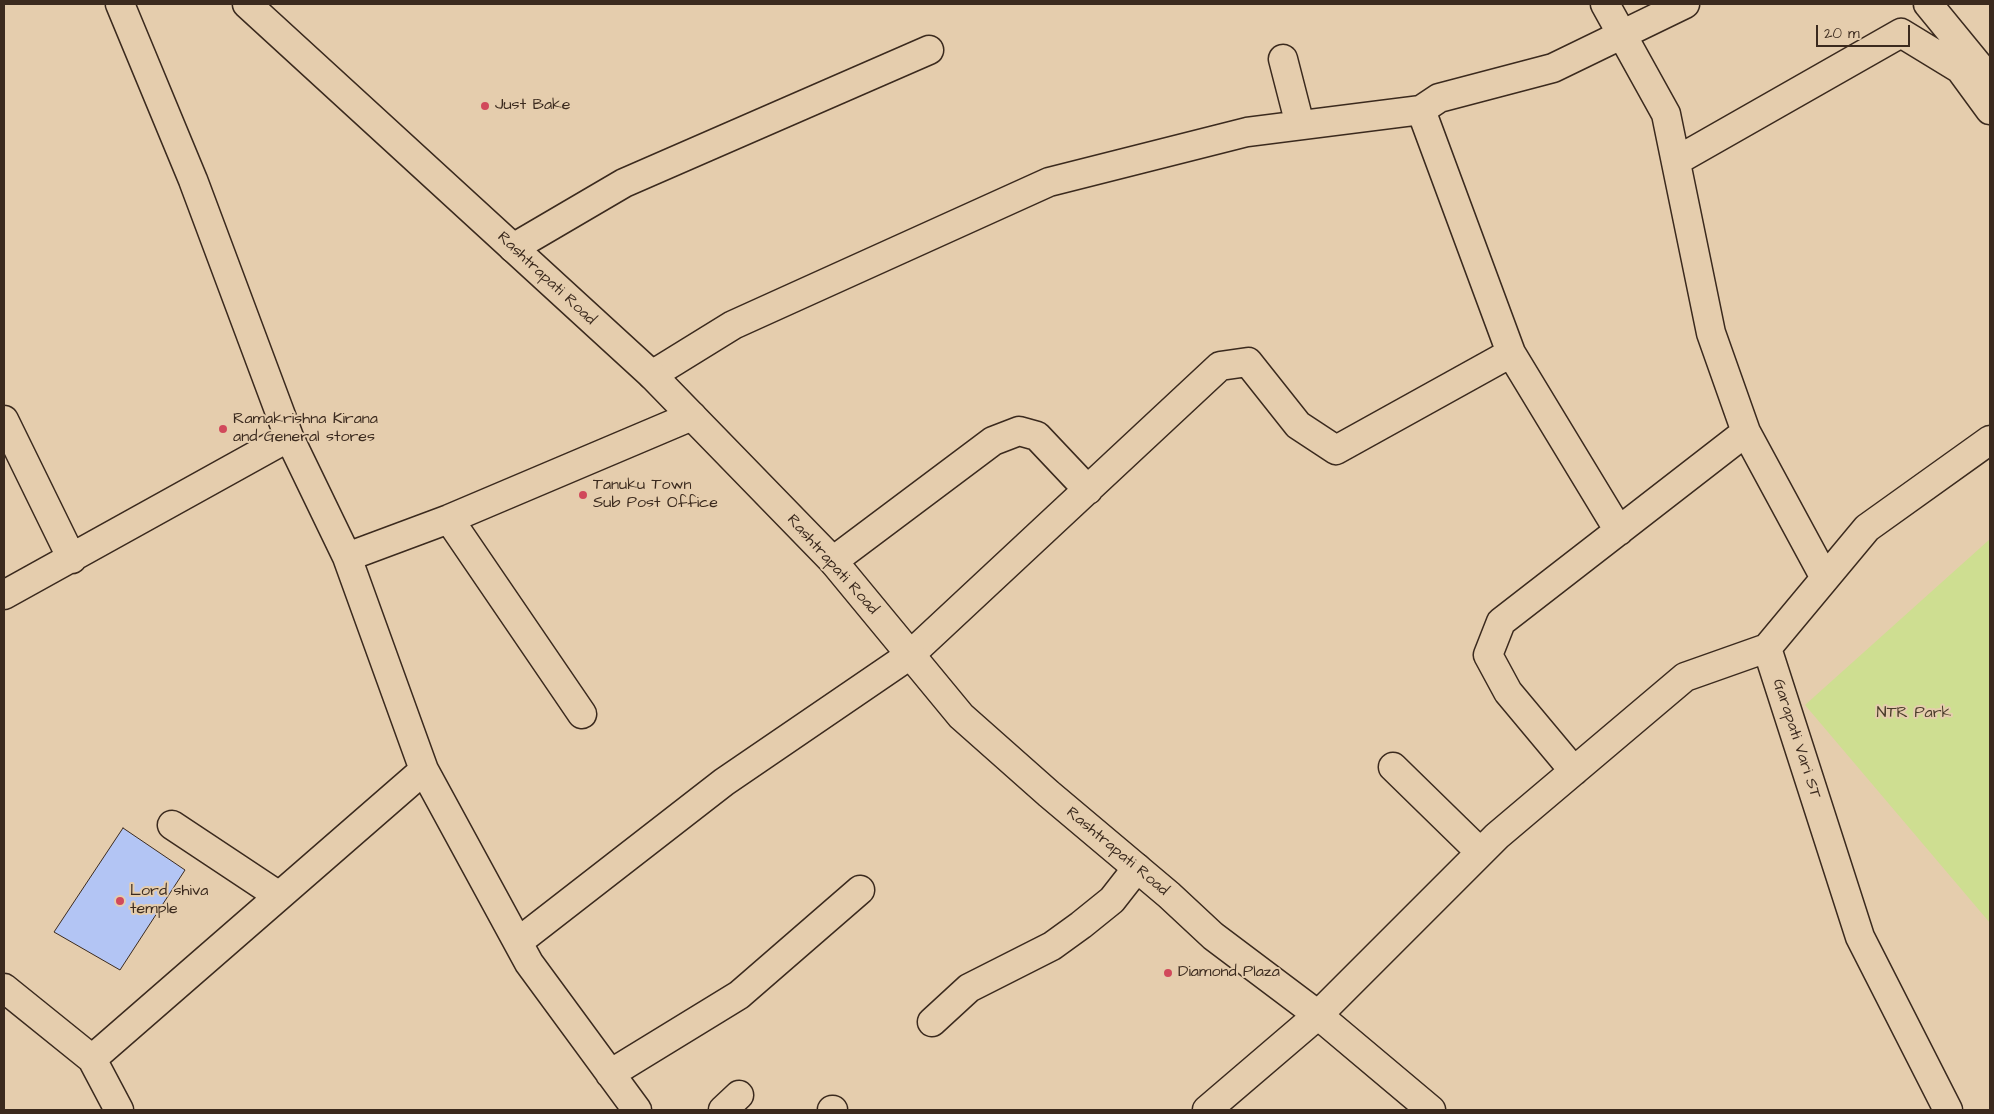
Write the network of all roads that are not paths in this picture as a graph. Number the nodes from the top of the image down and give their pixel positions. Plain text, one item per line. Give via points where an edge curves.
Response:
1 (120, 4) edge
2 (247, 4) edge
3 (1605, 4) edge
4 (1686, 4) edge
5 (1928, 4) edge
6 (1622, 36) junction
7 (929, 50) dead end
8 (1283, 60) dead end
9 (1990, 78) edge
10 (1421, 110) junction
11 (1990, 110) edge
12 (1300, 125) junction
13 (1676, 160) junction
14 (513, 248) junction
15 (1511, 353) junction
16 (652, 375) junction
17 (692, 416) junction
18 (4, 420) edge
19 (1746, 432) junction
20 (289, 438) junction
21 (1990, 440) edge
22 (1088, 490) junction
23 (449, 519) junction
24 (1619, 531) junction
25 (347, 557) junction
26 (72, 559) junction
27 (833, 561) junction
28 (1825, 578) junction
29 (4, 595) edge
30 (1767, 648) junction
31 (910, 655) junction
32 (582, 714) dead end
33 (1393, 767) dead end
34 (424, 770) junction
35 (1574, 771) junction
36 (172, 825) dead end
37 (1480, 852) junction
38 (1137, 868) junction
39 (860, 890) dead end
40 (280, 896) junction
41 (518, 942) junction
42 (4, 988) edge
43 (1318, 1015) junction
44 (932, 1022) dead end
45 (92, 1059) junction
46 (610, 1074) junction
47 (119, 1110) edge
48 (637, 1110) edge
49 (1207, 1110) edge
50 (1431, 1110) edge
51 (1948, 1110) edge

1 - 20 street via 193,180
2 - 14 street, Rashtrapati Road
3 - 6 street
4 - 6 street
5 - 9 street
6 - 10 street via 1553,68 1438,98
6 - 13 street via 1666,114
7 - 14 street via 624,183
8 - 12 street
10 - 12 street
10 - 15 street
11 - 13 street via 1960,69 1901,33
12 - 16 street via 1247,132 1049,182 733,326
13 - 19 street via 1711,333
14 - 16 street, Rashtrapati Road
15 - 22 street via 1336,450 1298,425 1248,362 1220,366
15 - 24 street
16 - 17 street, Rashtrapati Road
17 - 23 street
17 - 27 street, Rashtrapati Road
18 - 26 street
19 - 24 street
19 - 28 street
20 - 25 street
20 - 26 street
21 - 28 street via 1867,528
22 - 27 street via 1037,436 1019,431 993,441
22 - 31 street
23 - 25 street
23 - 32 street
24 - 35 street via 1501,622 1488,655 1508,692
25 - 34 street
26 - 29 street
27 - 31 street, Rashtrapati Road
28 - 30 street
30 - 35 street via 1686,677
30 - 51 street, Garapati Vari ST via 1860,937
31 - 38 street, Rashtrapati Road via 962,716
31 - 41 street via 724,782
33 - 37 street
34 - 40 street
34 - 41 street
35 - 37 street
36 - 40 street
37 - 43 street
38 - 43 street, Rashtrapati Road via 1213,936
38 - 44 street via 1112,900 1080,926 1052,946 970,988
39 - 46 street via 740,995
40 - 45 street
41 - 46 street via 529,963
42 - 45 street
43 - 49 street
43 - 50 street, Rashtrapati Road
45 - 47 street
46 - 48 street

